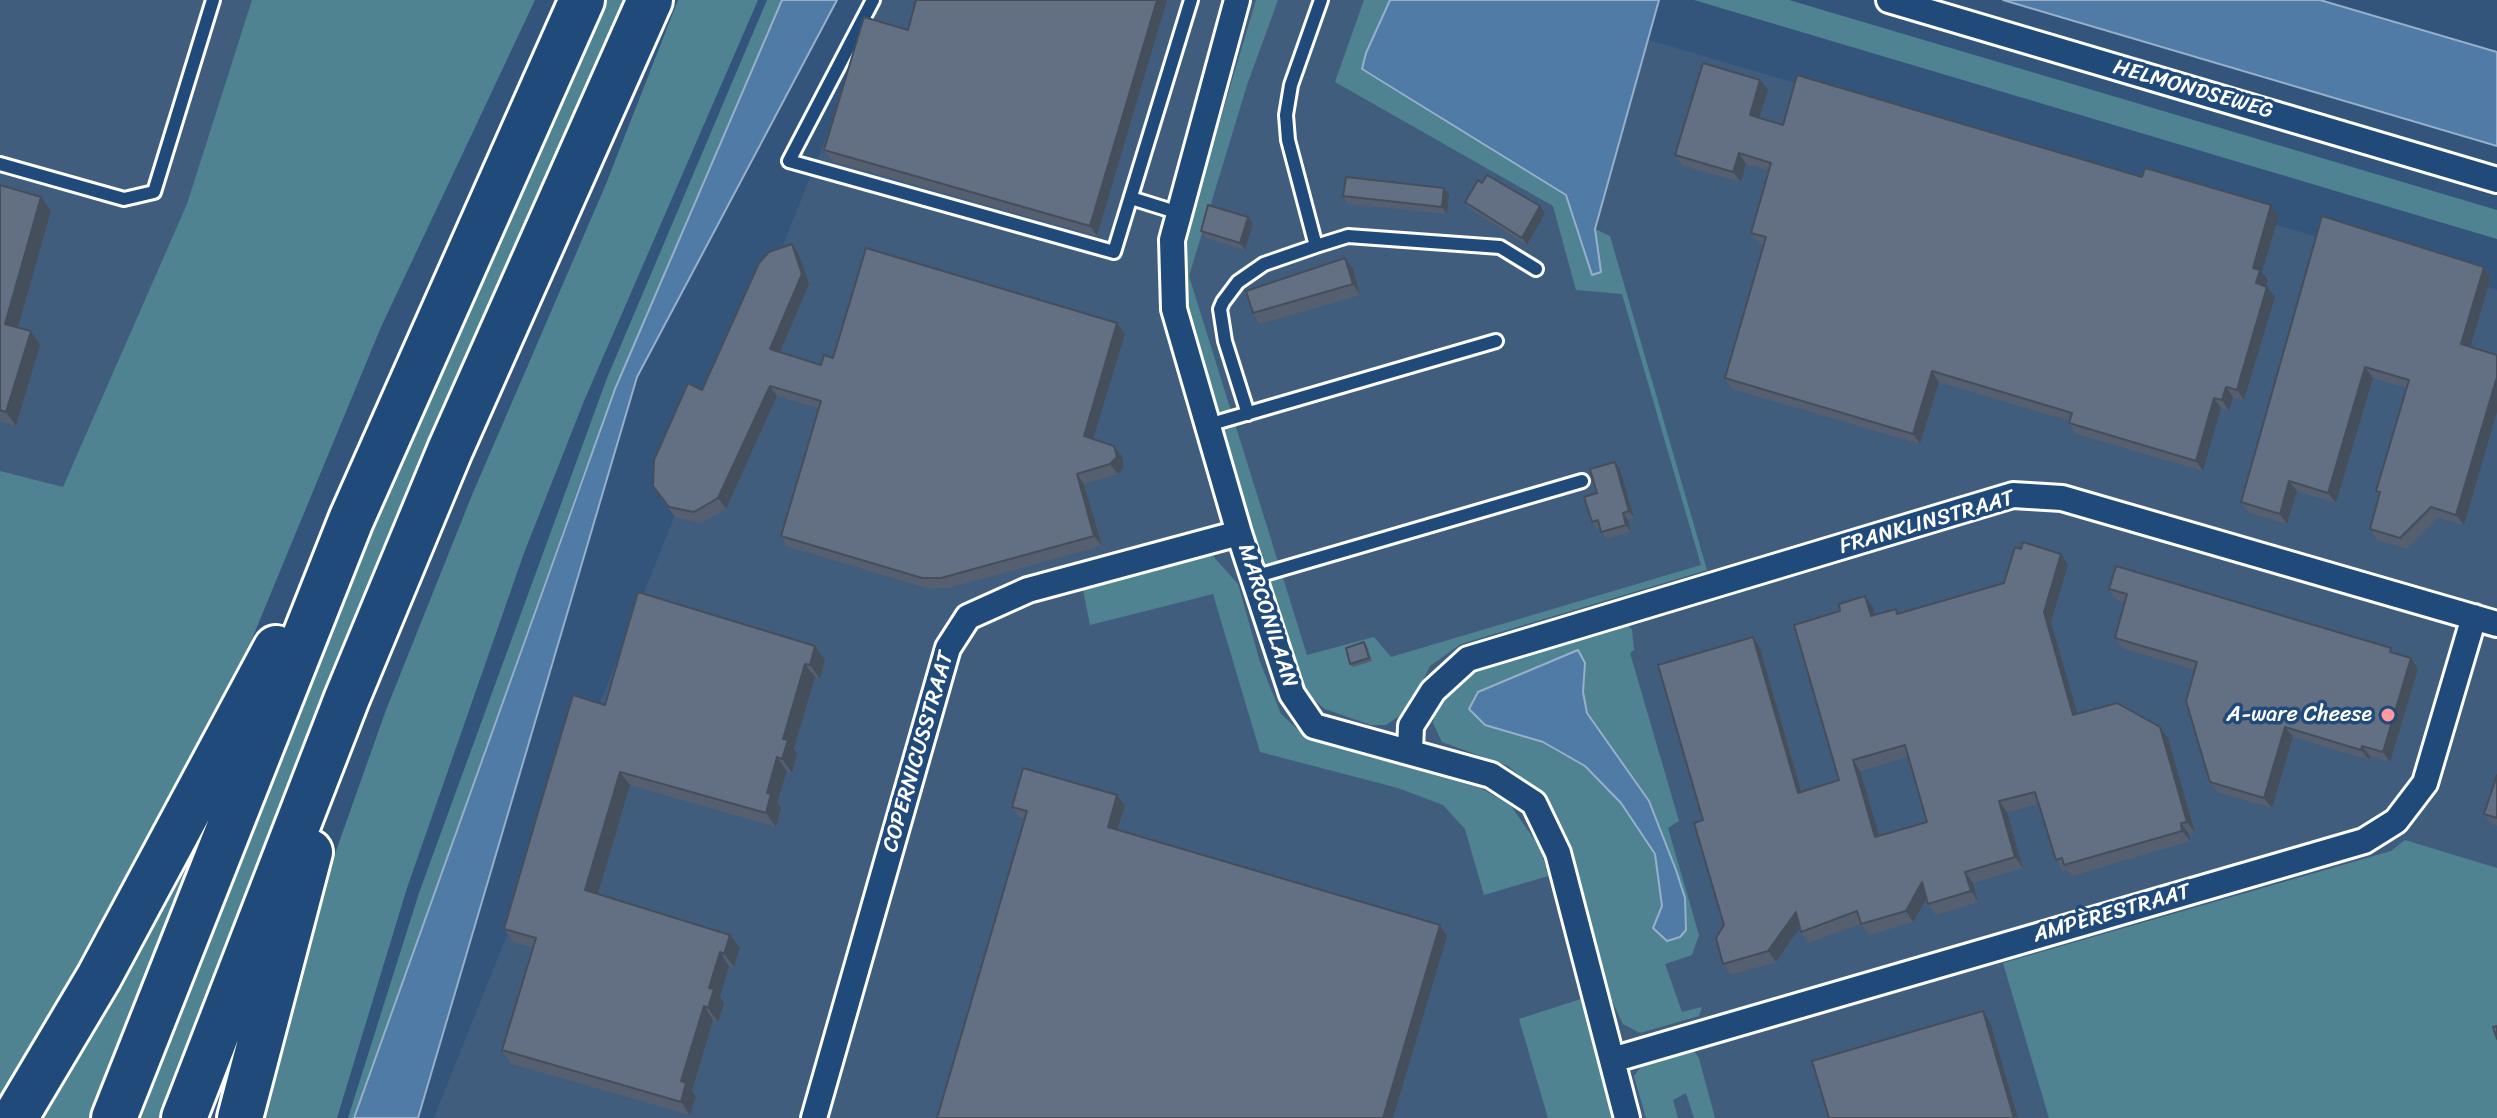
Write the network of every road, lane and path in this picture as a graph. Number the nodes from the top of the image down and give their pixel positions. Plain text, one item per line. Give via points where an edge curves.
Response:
1 (213, 0) edge
2 (582, 0) edge
3 (650, 0) edge
4 (873, 0) edge
5 (1191, 0) edge
6 (1237, 0) edge
7 (1321, 0) edge
8 (1889, 0) edge
9 (0, 164) edge
10 (2497, 180) edge
11 (1131, 198) junction
12 (1179, 213) junction
13 (1316, 246) junction
14 (1536, 269) dead end
15 (1496, 341) dead end
16 (1248, 414) junction
17 (1208, 425) junction
18 (1582, 481) dead end
19 (351, 520) junction
20 (1239, 533) junction
21 (1254, 577) junction
22 (2486, 620) edge
23 (347, 698) junction
24 (1410, 750) junction
25 (1612, 1060) junction
26 (15, 1118) edge
27 (114, 1118) edge
28 (184, 1118) edge
29 (240, 1118) edge
30 (814, 1118) edge
31 (1627, 1118) edge

1 - 9 lane via 154,192 124,199
2 - 19 highway
3 - 23 highway
4 - 11 lane via 789,161 1114,252
5 - 11 lane
6 - 12 street, MARCONILAAN
7 - 13 lane via 1286,115
8 - 10 street, HELMONDSEWEG
11 - 12 lane
12 - 17 street, MARCONILAAN via 1172,240 1174,309
13 - 14 lane via 1348,236 1500,247
13 - 16 lane via 1264,264 1238,282 1220,309
15 - 16 lane
16 - 17 lane
17 - 20 street, MARCONILAAN
18 - 21 lane
19 - 26 highway via 249,695 99,977
19 - 27 highway
20 - 21 street, MARCONILAAN
20 - 30 street, COPERNICUSSTRAAT via 1028,590 968,617 948,648
21 - 24 street, MARCONILAAN via 1292,694 1314,726
22 - 24 street, FRANKLINSTRAAT via 2062,498 2013,495 1468,659 1433,691 1411,726
22 - 25 street, AMPÈRESTRAAT via 2425,783 2396,821 2364,841
23 - 28 highway
23 - 29 highway
24 - 25 street, MARCONILAAN via 1491,775 1534,803 1558,853
25 - 31 street, MARCONILAAN

